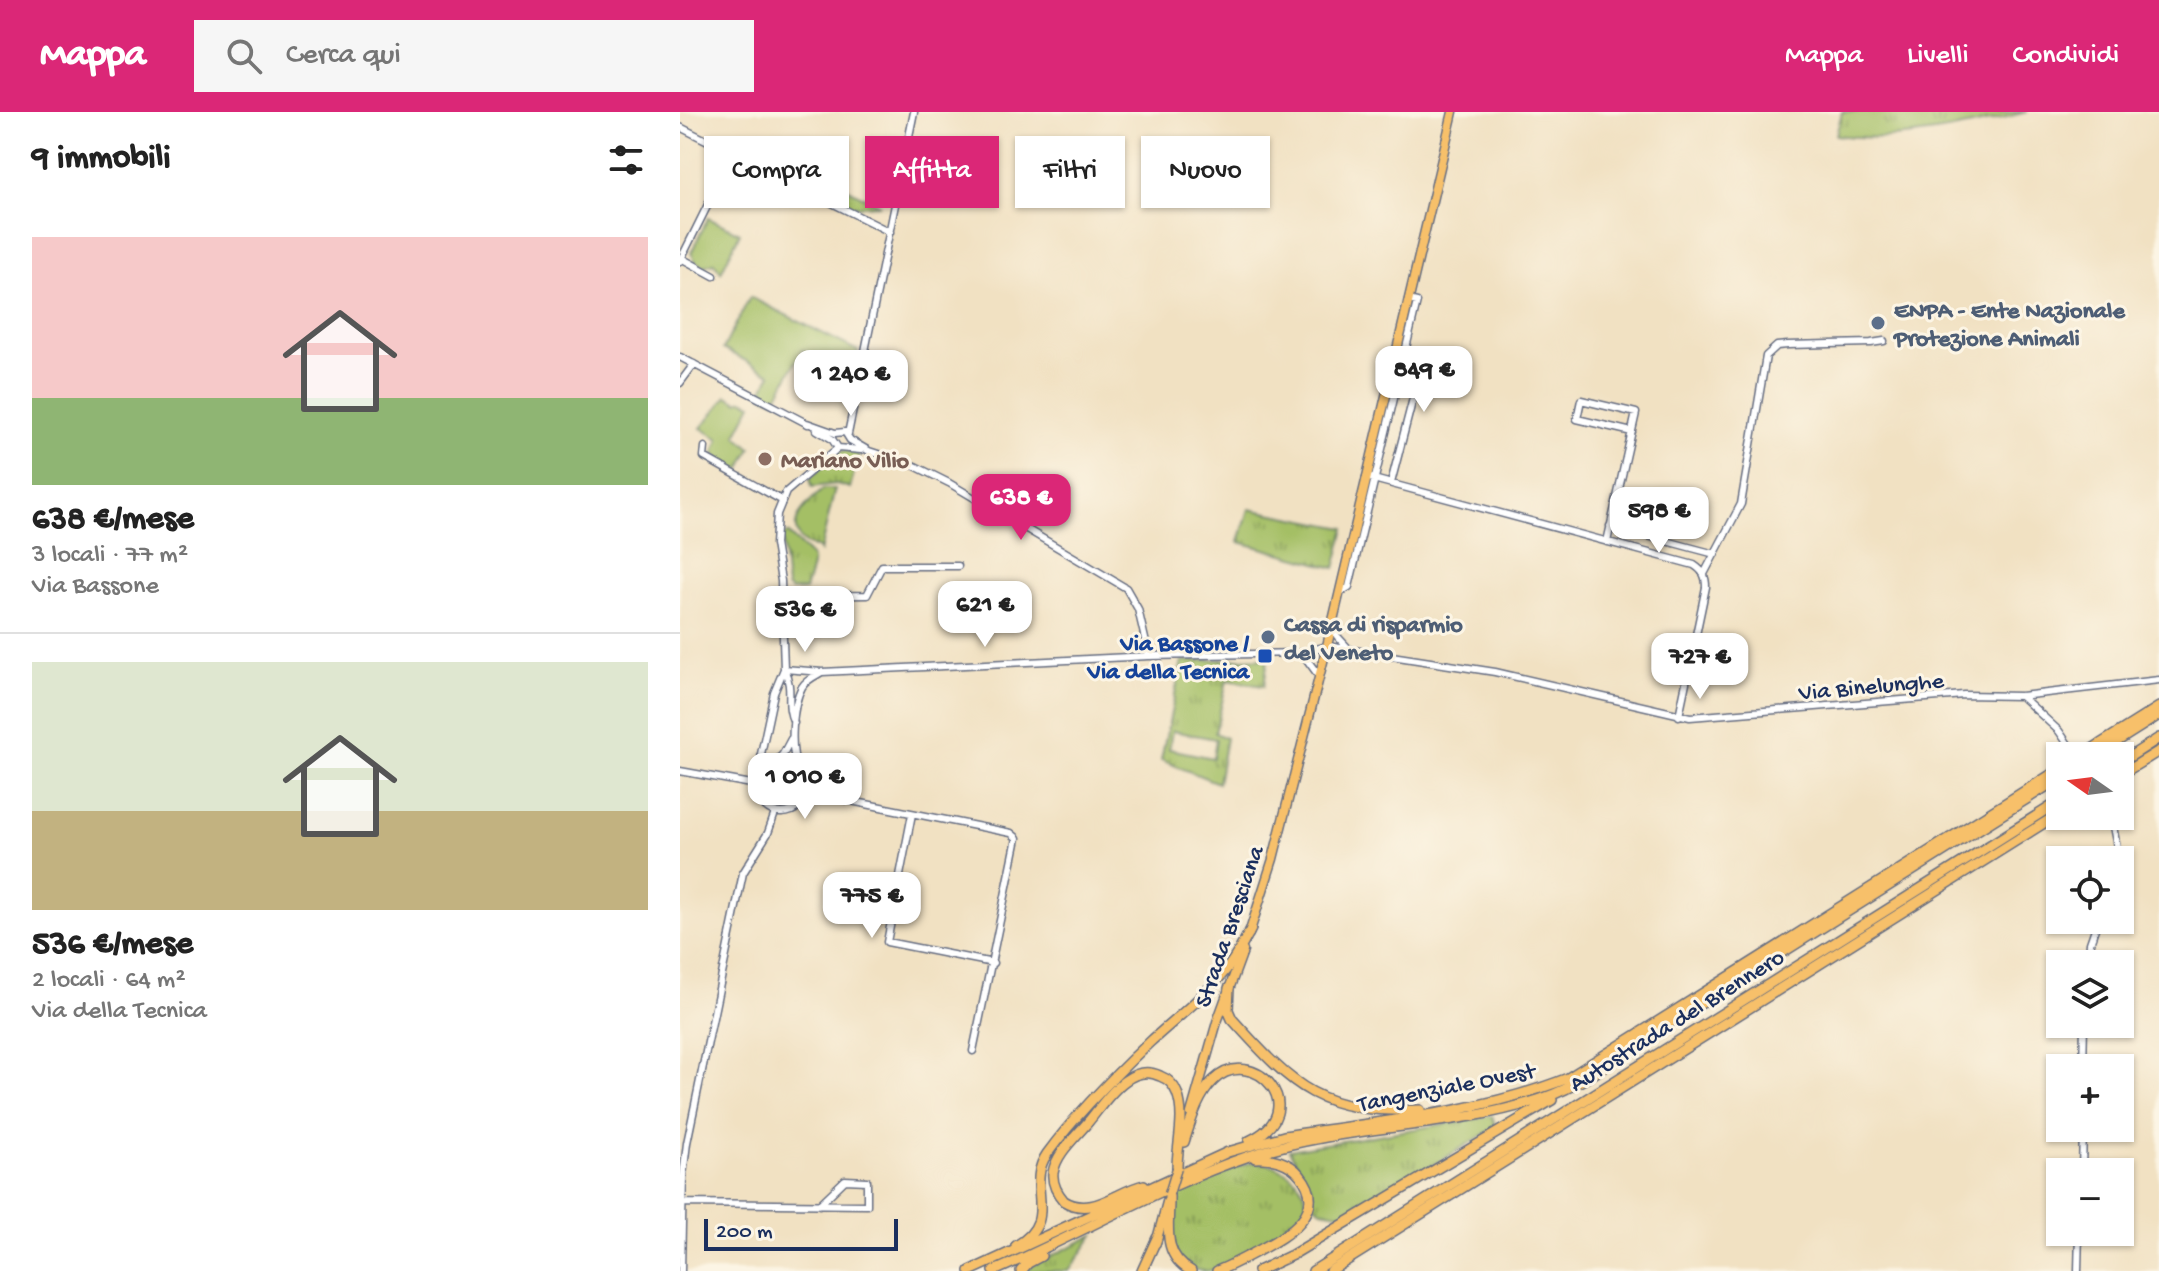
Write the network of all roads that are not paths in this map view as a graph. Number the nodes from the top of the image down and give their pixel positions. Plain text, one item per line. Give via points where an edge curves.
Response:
1 (914, 112) edge
2 (1453, 112) edge
3 (680, 127) edge
4 (704, 139) edge
5 (707, 208) edge
6 (842, 208) edge
7 (890, 232) junction
8 (681, 260) edge
9 (714, 276) dead end
10 (1408, 300) junction
11 (1884, 341) dead end
12 (680, 357) edge
13 (694, 364) junction
14 (1399, 373) junction
15 (680, 383) edge
16 (1632, 432) junction
17 (840, 440) junction
18 (705, 447) dead end
19 (1370, 478) junction
20 (1391, 483) junction
21 (781, 500) junction
22 (1610, 526) junction
23 (1607, 542) junction
24 (1715, 554) junction
25 (958, 566) dead end
26 (1704, 574) junction
27 (781, 596) junction
28 (1332, 620) junction
29 (1327, 646) junction
30 (1348, 648) junction
31 (1302, 653) junction
32 (1149, 656) junction
33 (784, 669) junction
34 (822, 672) junction
35 (1319, 677) junction
36 (2159, 680) edge
37 (2021, 696) junction
38 (2159, 707) edge
39 (2159, 715) edge
40 (1679, 716) junction
41 (794, 724) junction
42 (792, 735) junction
43 (2159, 738) edge
44 (2067, 742) edge
45 (2101, 742) edge
46 (2116, 742) edge
47 (2159, 751) edge
48 (2134, 754) edge
49 (770, 766) junction
50 (2134, 766) edge
51 (799, 770) junction
52 (680, 771) edge
53 (2046, 778) edge
54 (757, 785) junction
55 (2046, 787) edge
56 (806, 792) junction
57 (2046, 810) edge
58 (775, 813) junction
59 (912, 814) junction
60 (2046, 822) edge
61 (1251, 929) junction
62 (993, 963) junction
63 (1229, 988) junction
64 (973, 1051) dead end
65 (1587, 1079) junction
66 (1443, 1112) junction
67 (1181, 1139) junction
68 (1204, 1163) junction
69 (1177, 1168) joint
70 (1163, 1181) junction
71 (1180, 1184) junction
72 (1169, 1194) joint
73 (1146, 1199) junction
74 (681, 1202) edge
75 (819, 1205) junction
76 (1167, 1210) junction
77 (1157, 1238) junction
78 (2079, 1246) edge
79 (681, 1271) edge
80 (969, 1271) edge
81 (994, 1271) edge
82 (1021, 1271) edge
83 (1142, 1271) edge
84 (1148, 1271) edge
85 (1191, 1271) edge
86 (1217, 1271) edge
87 (1258, 1271) edge
88 (1313, 1271) edge
89 (1330, 1271) edge
90 (2078, 1271) edge

1 - 7 street
2 - 10 main road, Strada Bresciana
3 - 4 street
5 - 8 street
6 - 7 street
7 - 17 street via 851,421
8 - 9 street
10 - 14 street, Strada Bresciana via 1417,302
10 - 19 main road, Strada Bresciana
11 - 24 street via 1771,350 1762,368 1741,504
12 - 13 street
13 - 15 street
13 - 17 street
14 - 19 street, Strada Bresciana
14 - 20 street via 1418,379
16 - 16 street via 1577,419 1581,400 1636,413
16 - 22 street
17 - 21 street
17 - 32 street via 949,483 1126,588 1138,609
18 - 21 street via 704,457
19 - 20 street
19 - 28 main road, Strada Bresciana
20 - 23 street
21 - 27 street via 775,544
22 - 23 street
22 - 24 street
23 - 26 street via 1694,565
24 - 26 street
25 - 27 street via 882,566 867,595
26 - 40 street via 1706,587
27 - 33 street
28 - 29 main road, Strada Bresciana
28 - 30 street
29 - 30 street, Via Binelunghe
29 - 31 street
29 - 35 main road, Strada Bresciana
30 - 40 street, Via Binelunghe via 1495,672
31 - 32 street
31 - 35 street
32 - 34 street
33 - 34 street
33 - 41 street
33 - 49 street via 761,754
34 - 41 street via 804,684
35 - 61 main road, Strada Bresciana
36 - 37 street, Via Binelunghe
37 - 40 street, Via Binelunghe via 1964,695
37 - 44 street
38 - 45 highway
39 - 46 highway
41 - 42 street
42 - 49 street
42 - 51 street
43 - 48 highway
47 - 50 highway
49 - 51 street
49 - 54 street
51 - 56 street
52 - 54 street
53 - 66 highway, Tangenziale Ovest via 1568,1078 1507,1099
54 - 58 street via 761,802
55 - 65 highway, Tangenziale Ovest
56 - 58 street via 795,809
56 - 59 street
57 - 88 highway, Autostrada del Brennero
58 - 74 street via 743,873 687,1143
59 - 62 street via 1017,838
59 - 62 street via 887,942
60 - 89 highway, Autostrada del Brennero
61 - 63 main road, Strada Bresciana
61 - 80 highway via 1224,973 1115,1076 1047,1155 1039,1173 1041,1218 1033,1232
62 - 64 street
63 - 66 highway via 1232,1019 1306,1090 1334,1104 1364,1110
63 - 67 main road, Strada Bresciana
65 - 71 highway, Tangenziale Ovest via 1542,1099 1500,1109 1284,1146
65 - 87 highway
66 - 68 highway, Tangenziale Ovest via 1284,1136
67 - 68 highway via 1201,1097 1218,1077 1244,1070 1267,1080 1278,1109 1269,1129
67 - 69 highway
67 - 70 highway via 1174,1086 1158,1075 1139,1073 1118,1087 1065,1149 1053,1175 1061,1197 1079,1207
68 - 70 highway, Tangenziale Ovest
69 - 72 main road, bridge
70 - 80 highway, Tangenziale Ovest
71 - 73 highway, Tangenziale Ovest
71 - 86 highway via 1260,1158 1292,1167 1307,1188 1308,1210 1297,1226
72 - 76 highway
73 - 81 highway, Tangenziale Ovest
73 - 82 highway
74 - 75 street
74 - 79 street
75 - 75 street via 867,1205 867,1181 845,1180
76 - 77 main road
76 - 85 highway via 1171,1252
77 - 83 highway
77 - 84 main road
78 - 90 street

